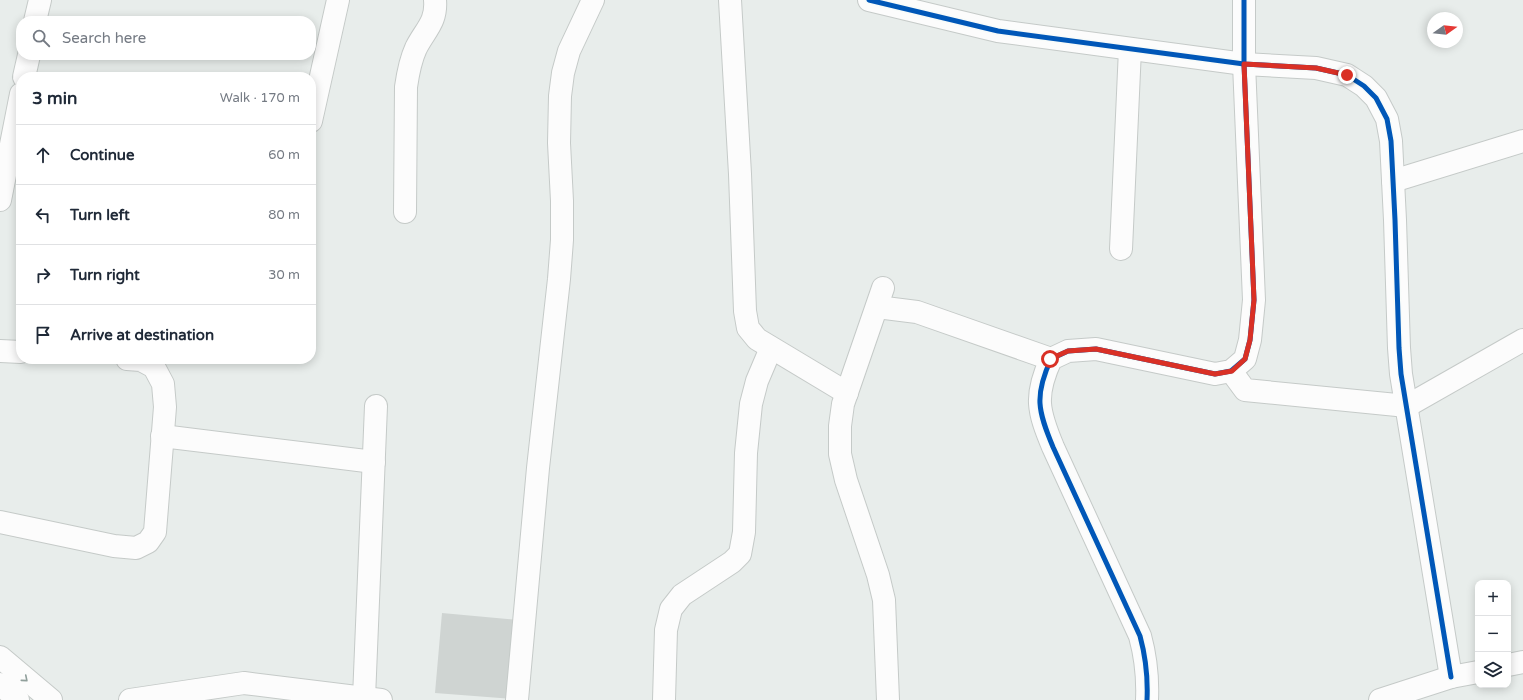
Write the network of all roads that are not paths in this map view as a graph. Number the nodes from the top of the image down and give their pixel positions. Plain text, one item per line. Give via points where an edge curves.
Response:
1 (40, 0) edge
2 (338, 0) edge
3 (435, 0) edge
4 (593, 0) edge
5 (730, 0) edge
6 (869, 0) edge
7 (1244, 0) edge
8 (36, 16) edge
9 (1130, 49) junction
10 (28, 60) edge
11 (1244, 64) junction
12 (25, 72) edge
13 (316, 99) edge
14 (16, 137) edge
15 (1523, 141) edge
16 (1393, 181) junction
17 (0, 200) edge
18 (405, 212) dead end
19 (1122, 249) dead end
20 (1523, 340) edge
21 (771, 348) junction
22 (0, 351) edge
23 (16, 352) edge
24 (1051, 359) junction
25 (148, 364) edge
26 (1232, 371) junction
27 (847, 393) junction
28 (376, 406) dead end
29 (1407, 406) junction
30 (162, 436) junction
31 (374, 462) junction
32 (0, 522) edge
33 (0, 657) edge
34 (1523, 662) edge
35 (1511, 664) edge
36 (1475, 673) edge
37 (1451, 677) junction
38 (0, 684) edge
39 (373, 699) edge
40 (18, 700) edge
41 (51, 700) edge
42 (130, 700) edge
43 (517, 700) edge
44 (664, 700) edge
45 (888, 700) edge
46 (1146, 700) edge
47 (1380, 700) edge

1 - 8 street
2 - 13 street
3 - 18 street via 432,24 417,47 408,69
4 - 43 street via 569,51 560,96 561,248
5 - 21 street via 745,311 748,328 757,339
6 - 9 street via 998,31
7 - 11 street
9 - 11 street
9 - 19 street
10 - 12 street
11 - 16 street via 1316,68 1347,75 1364,86 1376,98 1387,119
11 - 26 street via 1254,300 1250,340 1245,359
14 - 17 street
15 - 16 street
16 - 29 street via 1399,348
20 - 29 street
21 - 27 street
21 - 44 street via 757,381 751,404 746,453 744,532 740,554 682,595 671,610 666,630
22 - 23 street
24 - 26 street via 1068,351 1096,349 1215,374
24 - 27 street via 880,297
24 - 46 street via 1039,398 1042,420 1140,636 1146,656
25 - 30 street via 154,367 163,384 165,407
26 - 29 street via 1245,390
27 - 45 street via 840,426 840,454 884,600
28 - 31 street
29 - 37 street
30 - 31 street
30 - 32 street via 155,532 148,542 136,548 114,546
31 - 39 street
33 -> 41 street
34 - 35 street
36 - 37 street
37 - 47 street
38 - 40 street
39 - 42 street via 244,683

